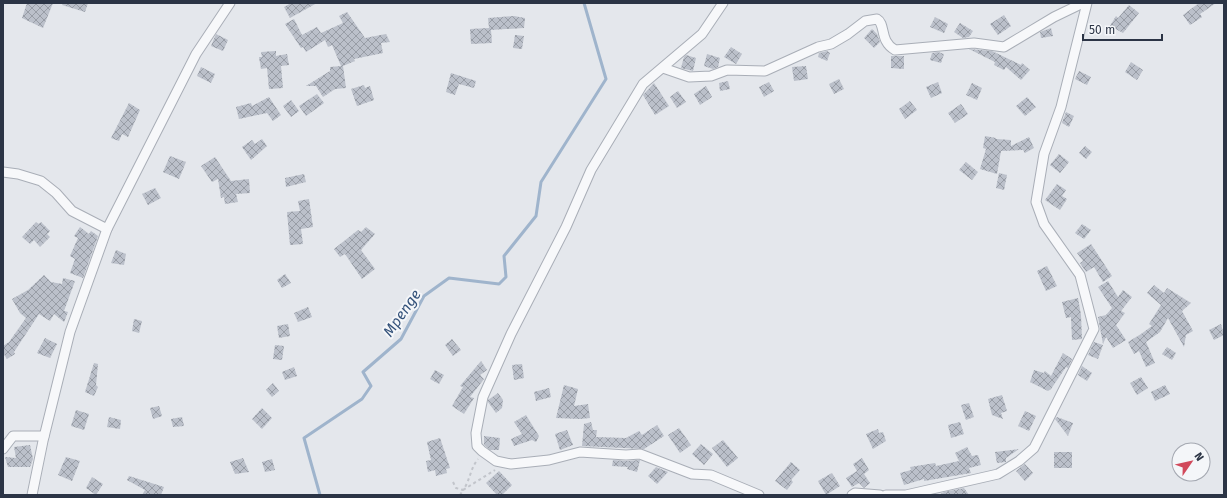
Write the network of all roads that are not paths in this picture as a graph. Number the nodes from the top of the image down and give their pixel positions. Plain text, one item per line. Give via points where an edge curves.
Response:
1 (230, 3) edge
2 (723, 3) edge
3 (1083, 3) edge
4 (1087, 3) edge
5 (663, 68) junction
6 (3, 172) edge
7 (107, 229) junction
8 (44, 436) junction
9 (3, 449) edge
10 (32, 495) edge
11 (760, 495) edge
12 (852, 495) edge
13 (880, 495) edge
14 (886, 495) edge

1 - 7 street via 196,54
2 - 5 street via 706,30
3 - 5 street via 1004,47 974,43 895,50 886,43 881,22 877,19 864,21 831,44 818,47 765,71 727,70 711,76 689,77
4 - 14 street via 1061,106 1044,154 1036,202 1044,224 1080,275 1094,329 1034,448 1019,461 998,474 906,495
5 - 11 street via 643,84 591,170 483,397 477,427 477,446 496,461 511,464 549,460 580,452 640,454 692,474 711,475
6 - 7 street via 41,181 72,211
7 - 8 street via 76,312
8 - 9 street via 13,436
8 - 10 street
12 - 13 street

